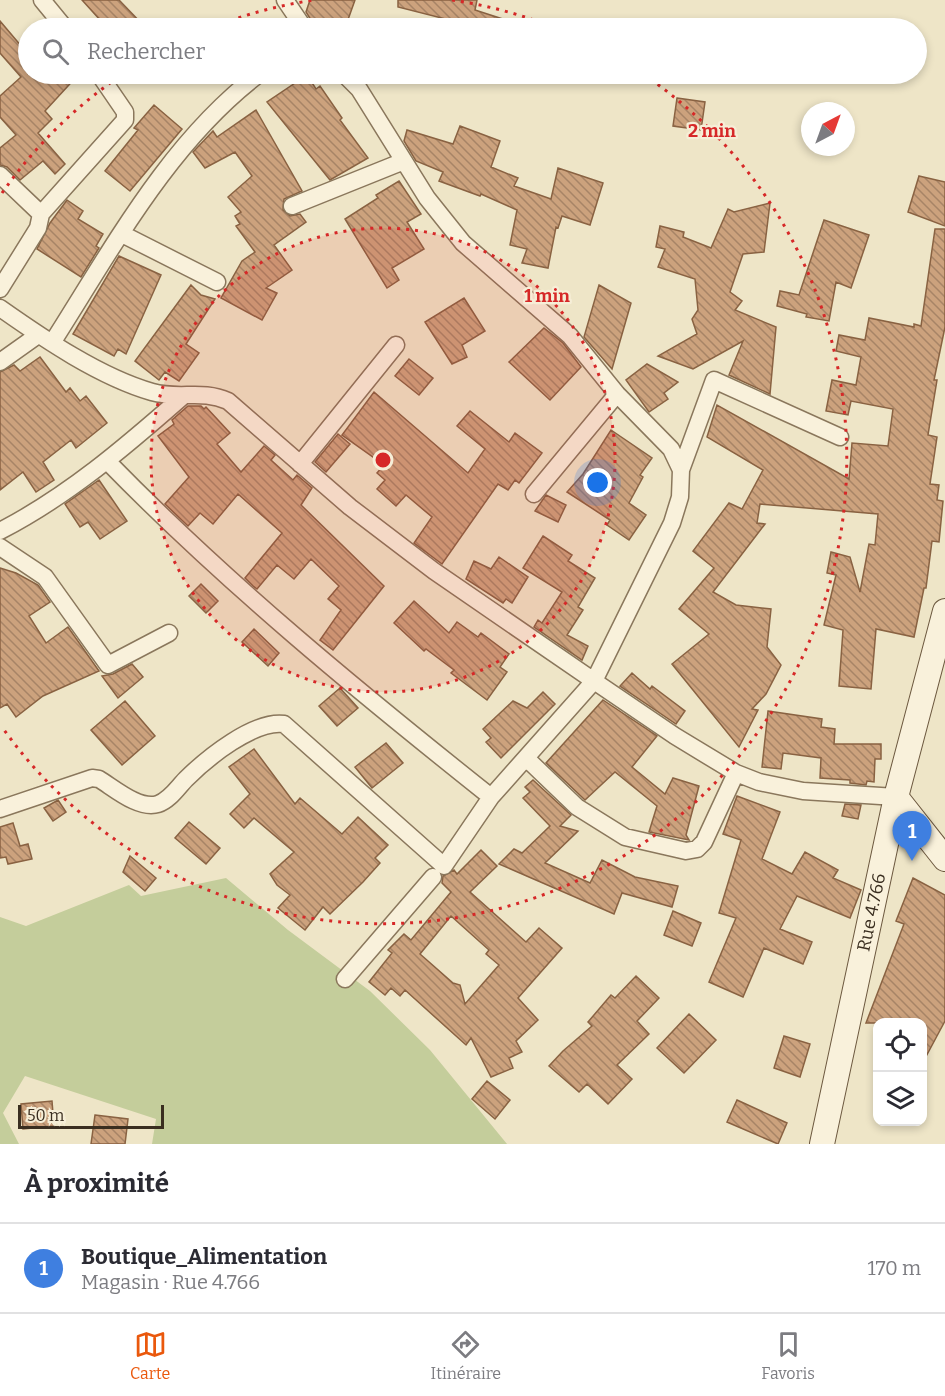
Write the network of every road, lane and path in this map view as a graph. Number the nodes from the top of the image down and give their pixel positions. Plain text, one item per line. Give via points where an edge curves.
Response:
1 (42, 0) edge
2 (285, 0) edge
3 (57, 18) edge
4 (297, 18) edge
5 (106, 84) edge
6 (247, 84) edge
7 (354, 84) edge
8 (404, 161) junction
9 (0, 175) edge
10 (292, 206) dead end
11 (41, 214) junction
12 (122, 234) junction
13 (217, 282) dead end
14 (0, 289) edge
15 (0, 308) edge
16 (45, 339) junction
17 (396, 345) dead end
18 (0, 362) edge
19 (617, 394) junction
20 (182, 397) junction
21 (840, 437) dead end
22 (108, 462) junction
23 (300, 464) junction
24 (681, 470) junction
25 (534, 494) dead end
26 (0, 531) edge
27 (0, 547) edge
28 (945, 611) edge
29 (169, 633) dead end
30 (594, 681) junction
31 (526, 758) junction
32 (736, 773) junction
33 (491, 797) junction
34 (896, 797) junction
35 (0, 809) edge
36 (945, 859) edge
37 (433, 877) dead end
38 (345, 979) dead end
39 (822, 1144) edge

1 - 3 street
2 - 4 street
5 - 11 street via 125,112 125,120
6 - 12 street via 208,117
7 - 8 street
8 - 10 street
8 - 19 street via 427,198 464,243 570,336
9 - 11 street
11 - 14 street via 38,228
12 - 13 street
12 - 16 street
15 - 16 street
16 - 18 street
16 - 20 street via 120,380 152,392
17 - 23 street
19 - 24 street via 671,450
19 - 25 street
20 - 22 street
20 - 23 street via 198,393 228,401
21 - 24 street via 714,380
22 - 26 street via 35,513
22 - 33 street via 188,541
23 - 30 street via 434,571
24 - 30 street via 680,496 672,523
27 - 29 street via 45,577 108,665
28 - 34 street, Rue 4.766
30 - 31 street
30 - 32 street
31 - 32 street via 577,807 625,837 686,851 697,849 704,842
31 - 33 street
32 - 34 street via 803,791
33 - 35 street via 444,866 284,724 272,722 210,758 158,804 143,804 92,778
34 - 36 street
34 - 39 street, Rue 4.766
37 - 38 street

